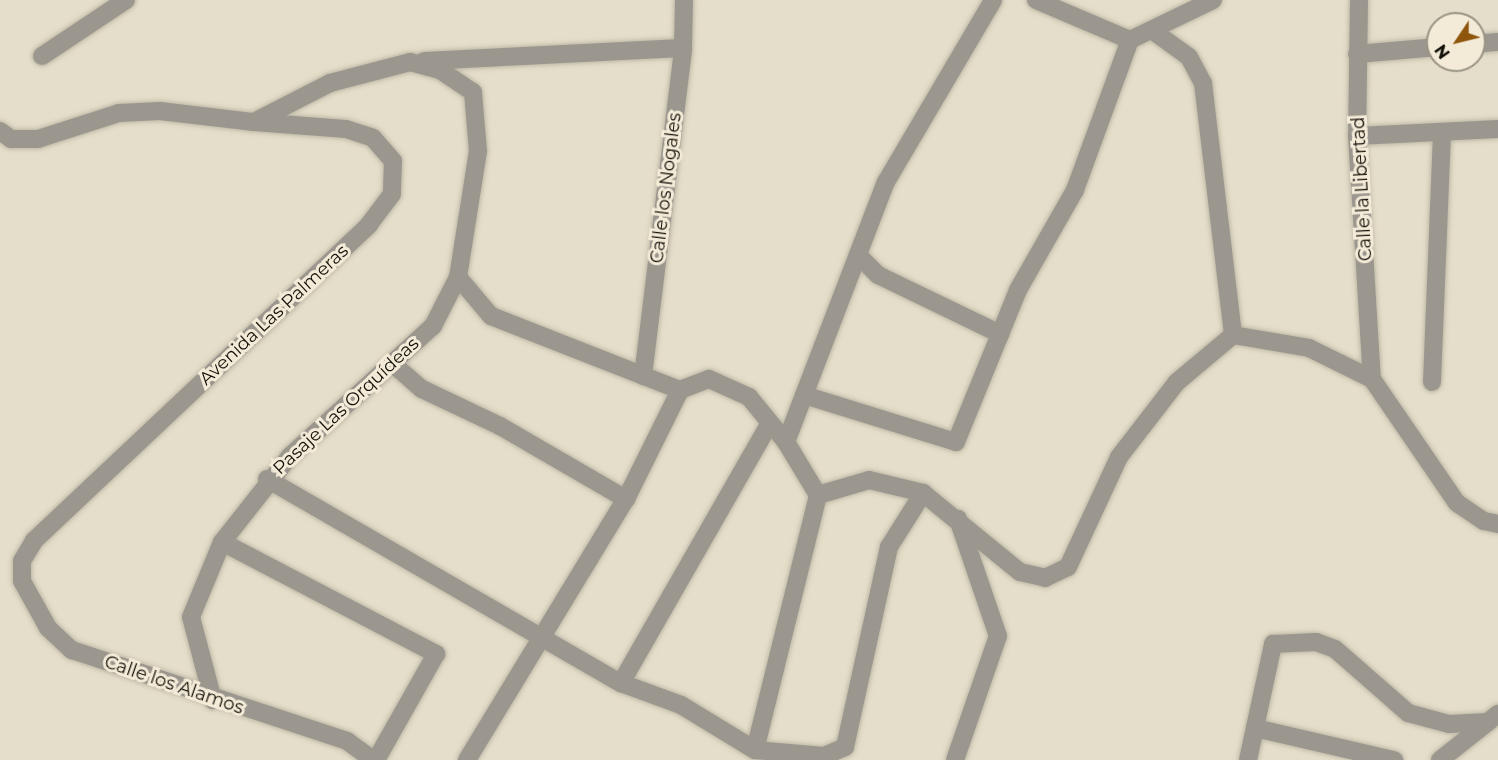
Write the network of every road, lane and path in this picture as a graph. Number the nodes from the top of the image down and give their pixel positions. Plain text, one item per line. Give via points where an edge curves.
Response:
1 (126, 0) edge
2 (684, 0) edge
3 (993, 0) edge
4 (1036, 0) edge
5 (1213, 0) edge
6 (1359, 0) edge
7 (1153, 31) junction
8 (1130, 40) junction
9 (683, 48) junction
10 (1426, 48) edge
11 (1357, 54) junction
12 (42, 56) dead end
13 (410, 62) junction
14 (254, 122) junction
15 (1498, 129) edge
16 (0, 131) edge
17 (1442, 132) junction
18 (1357, 136) junction
19 (858, 255) junction
20 (458, 277) junction
21 (1000, 334) junction
22 (1233, 335) junction
23 (393, 364) junction
24 (643, 376) junction
25 (1372, 379) junction
26 (1432, 382) dead end
27 (680, 390) junction
28 (804, 395) junction
29 (769, 425) junction
30 (786, 442) junction
31 (267, 479) junction
32 (923, 493) junction
33 (818, 495) junction
34 (626, 499) junction
35 (958, 517) junction
36 (1498, 524) edge
37 (222, 542) junction
38 (22, 561) joint
39 (546, 637) junction
40 (621, 683) junction
41 (213, 700) junction
42 (1493, 718) edge
43 (1255, 728) junction
44 (755, 750) junction
45 (375, 760) edge
46 (467, 760) edge
47 (955, 760) edge
48 (1248, 760) edge
49 (1394, 760) edge
50 (1440, 760) edge

1 - 12 street
2 - 9 street, Calle los Nogales
3 - 19 street via 886,182
4 - 8 street
5 - 7 street
6 - 11 street, Calle la Libertad
7 - 8 street
7 - 22 street via 1189,57 1203,82
8 - 21 street via 1076,190 1018,290
9 - 13 street
9 - 24 street, Calle los Nogales
10 - 11 street
11 - 18 street, Calle la Libertad
13 - 14 street via 330,83
13 - 20 street, Pasaje Las Orquídeas via 440,70 473,92 478,151
14 - 16 street, Avenida Las Palmeras via 160,111 119,113 38,139 11,139
14 - 38 street, Avenida Las Palmeras via 346,129 373,138 393,161 392,194 369,225 34,541
15 - 17 street
17 - 18 street
17 - 26 street
18 - 25 street, Calle la Libertad
19 - 21 street via 878,275
19 - 28 street
20 - 23 street, Pasaje Las Orquídeas via 433,326
20 - 24 street via 491,316
21 - 28 street via 956,442
22 - 25 street via 1309,348
22 - 35 street via 1177,382 1119,458 1068,567 1046,578 1020,572
23 - 31 street, Pasaje Las Orquídeas
23 - 34 street via 422,389 500,426
24 - 27 street
25 - 36 street via 1457,503 1484,522
27 - 29 street via 709,379 749,397
27 - 34 street
28 - 30 street
29 - 30 street
29 - 40 street
30 - 33 street
31 - 37 street, Pasaje Las Orquídeas
31 - 39 street
32 - 33 street via 869,480
32 - 35 street
32 - 44 street via 889,547 844,747 824,756
33 - 44 street
34 - 39 street
35 - 47 street via 998,636
37 - 41 street, Pasaje Las Orquídeas via 190,617
37 - 45 street via 436,654
38 - 41 street, Calle los Alamos via 29,600 72,650
39 - 40 street
39 - 46 street
40 - 44 street via 681,705
41 - 45 street, Calle los Alamos via 346,741
42 - 43 street via 1449,724 1408,713 1335,650 1316,642 1273,644
42 - 50 street
43 - 48 street
43 - 49 street

